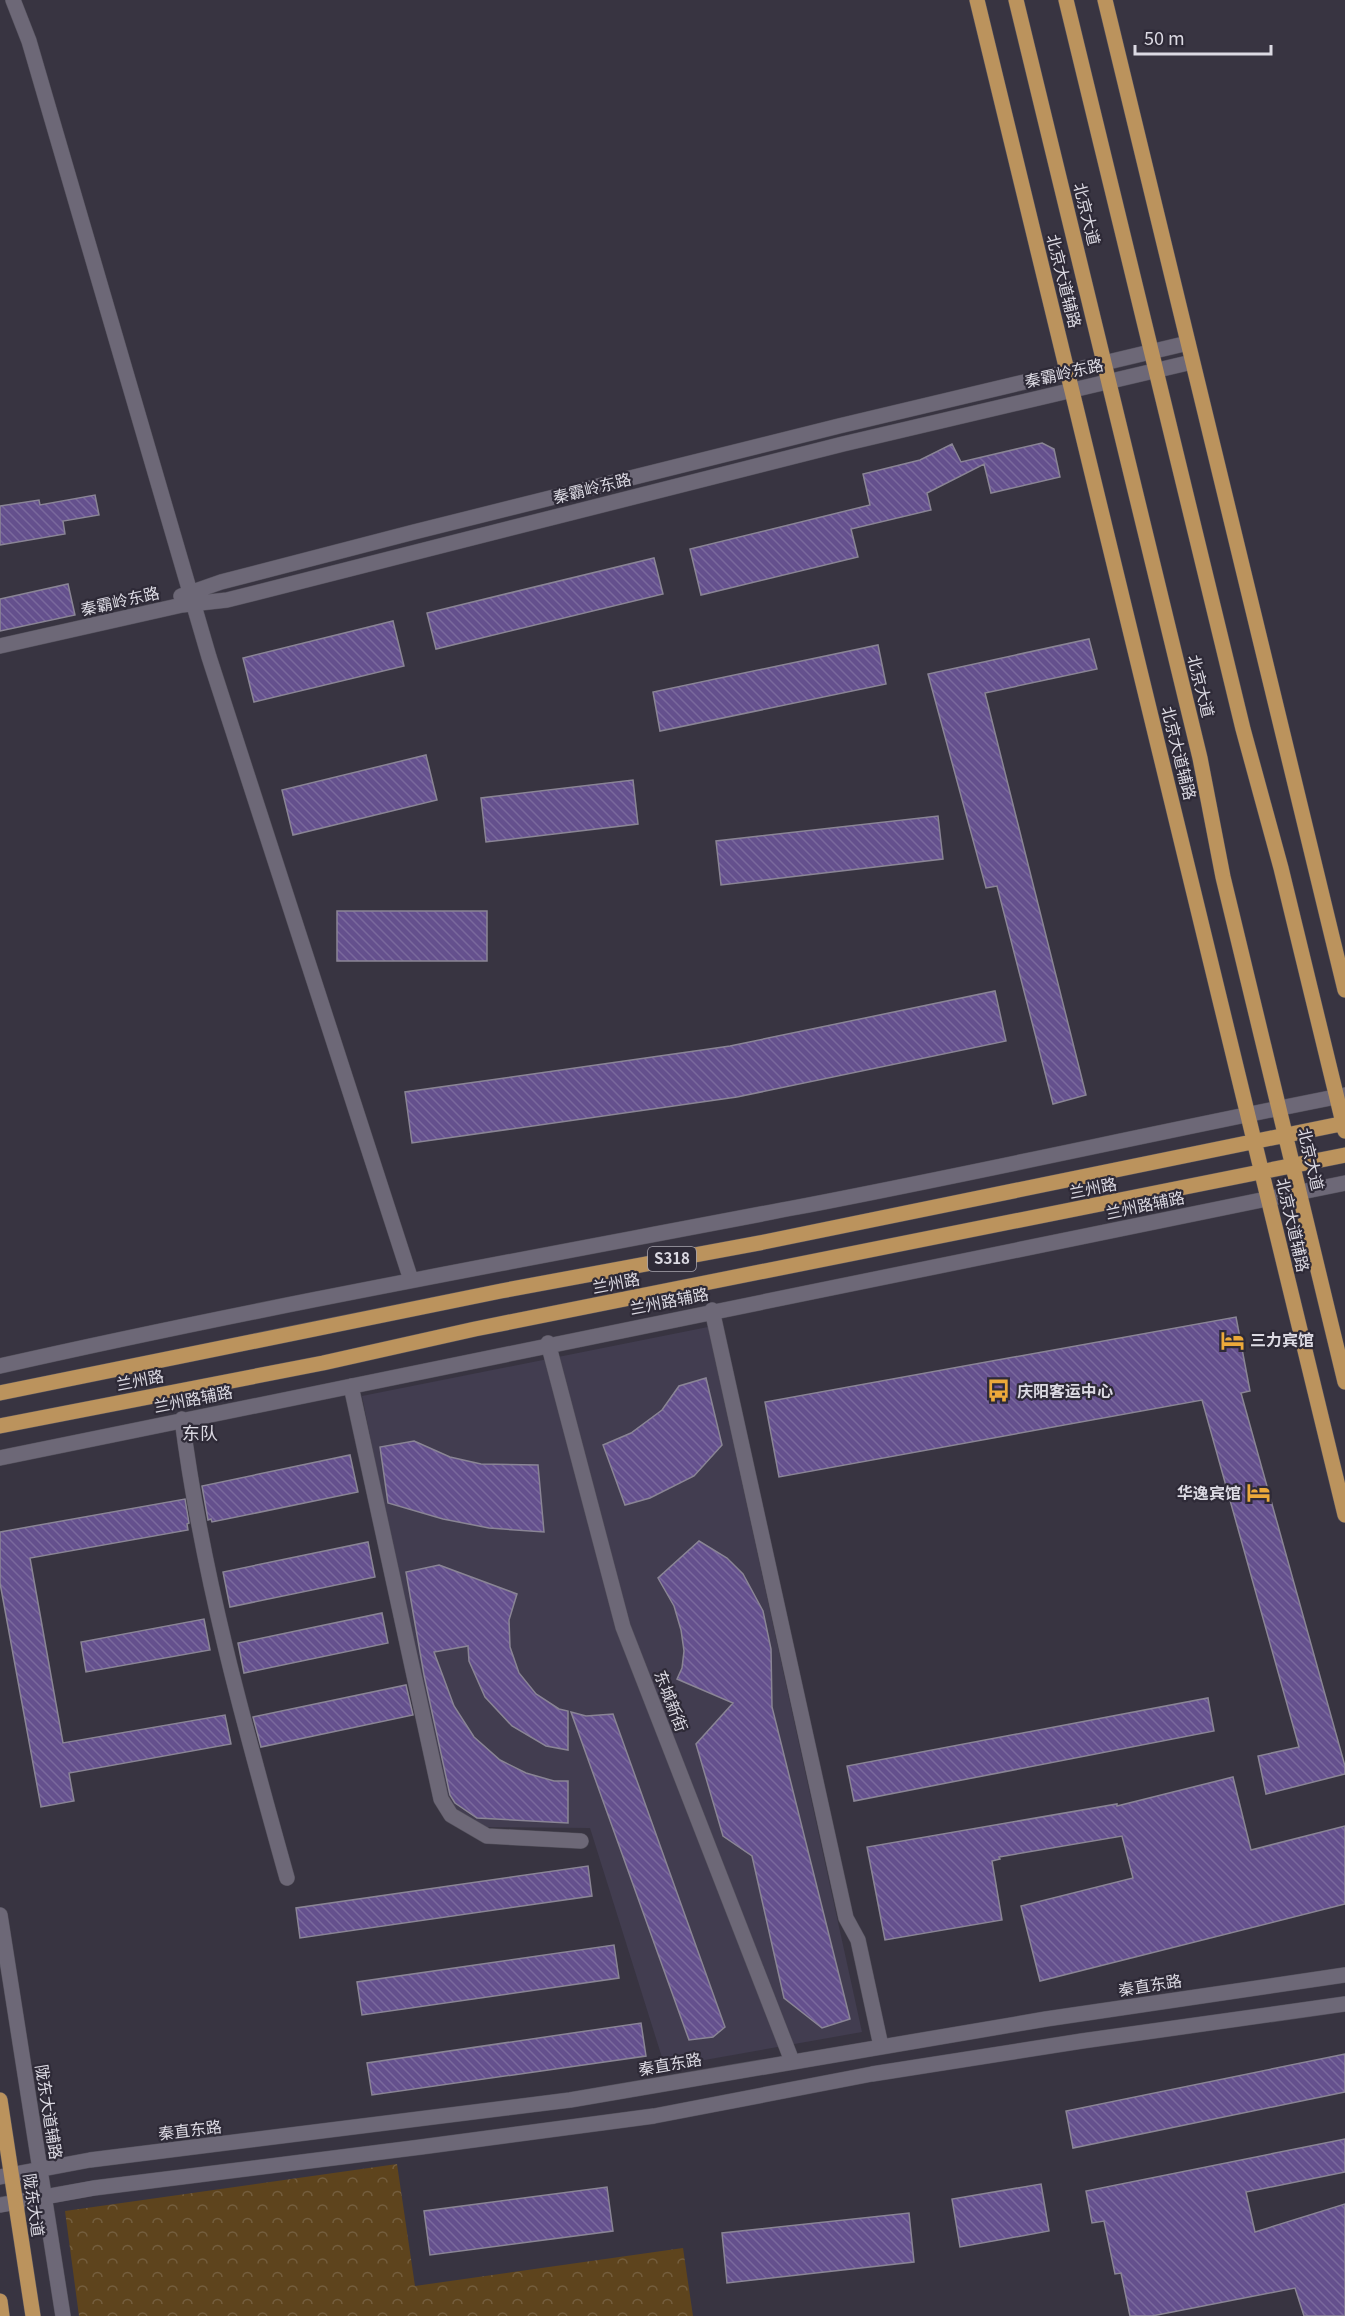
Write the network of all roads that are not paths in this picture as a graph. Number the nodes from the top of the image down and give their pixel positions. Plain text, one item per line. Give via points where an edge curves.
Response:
1 (13, 0) edge
2 (977, 0) edge
3 (1016, 0) edge
4 (1066, 0) edge
5 (1105, 0) edge
6 (1188, 343) junction
7 (1151, 351) junction
8 (1104, 362) junction
9 (1192, 362) junction
10 (1156, 370) junction
11 (1067, 371) junction
12 (1109, 381) junction
13 (1072, 390) junction
14 (191, 598) junction
15 (0, 637) edge
16 (0, 646) edge
17 (1343, 970) edge
18 (1345, 990) edge
19 (1341, 1096) edge
20 (1280, 1108) junction
21 (1248, 1115) junction
22 (1344, 1126) edge
23 (1287, 1136) junction
24 (1255, 1143) junction
25 (1345, 1155) edge
26 (1294, 1166) junction
27 (1262, 1173) junction
28 (1345, 1183) edge
29 (1300, 1192) junction
30 (1268, 1199) junction
31 (411, 1280) junction
32 (712, 1311) junction
33 (548, 1343) junction
34 (0, 1366) edge
35 (1345, 1382) edge
36 (351, 1386) junction
37 (0, 1393) edge
38 (182, 1419) junction
39 (0, 1426) edge
40 (0, 1458) edge
41 (1345, 1515) edge
42 (581, 1841) dead end
43 (287, 1878) dead end
44 (0, 1915) edge
45 (1345, 1975) edge
46 (1345, 2004) edge
47 (880, 2046) junction
48 (792, 2061) junction
49 (0, 2100) edge
50 (40, 2169) junction
51 (6, 2176) edge
52 (45, 2197) junction
53 (8, 2204) edge
54 (0, 2301) edge
55 (2, 2316) edge
56 (33, 2316) edge
57 (63, 2316) edge

1 - 14 street via 29,41
2 - 11 main road, 北京大道辅路
3 - 8 main road, 北京大道
4 - 7 main road, 北京大道
5 - 6 main road
6 - 7 street, 秦霸岭东路
6 - 9 main road
7 - 8 street, 秦霸岭东路
7 - 10 main road, 北京大道
8 - 11 street, 秦霸岭东路
8 - 12 main road, 北京大道
9 - 10 street, 秦霸岭东路
9 - 17 main road
10 - 12 street, 秦霸岭东路
10 - 19 main road, 北京大道 via 1243,729
11 - 13 main road, 北京大道辅路
11 - 14 street, 秦霸岭东路 via 221,582
12 - 13 street, 秦霸岭东路
12 - 20 main road, 北京大道
13 - 14 street, 秦霸岭东路 via 831,446 227,600
13 - 21 main road, 北京大道辅路
14 - 15 street, 秦霸岭东路
14 - 16 street, 秦霸岭东路
14 - 31 street
17 - 18 main road
19 - 20 street
19 - 22 main road, 北京大道
20 - 21 street
20 - 23 main road, 北京大道
21 - 24 main road, 北京大道辅路
21 - 31 street
22 - 23 main road, 兰州路 / S318
23 - 24 main road, 兰州路 / S318
23 - 26 main road, 北京大道
24 - 27 main road, 北京大道辅路
24 - 37 main road, 兰州路 / S318
25 - 26 main road, 兰州路 / S318
26 - 27 main road, 兰州路 / S318
26 - 29 main road, 北京大道
27 - 30 main road, 北京大道辅路
27 - 39 main road, 兰州路 / S318
28 - 29 street, 兰州路辅路
29 - 30 street, 兰州路辅路
29 - 35 main road, 北京大道
30 - 32 street, 兰州路辅路
30 - 41 main road, 北京大道辅路
31 - 34 street
32 - 33 street, 兰州路辅路
32 - 47 street via 846,1918 858,1940
33 - 36 street, 兰州路辅路
33 - 48 street, 东城新街 via 623,1627
36 - 38 street, 兰州路辅路
36 - 42 street via 441,1799 451,1815 487,1836
38 - 40 street, 兰州路辅路
38 - 43 street via 190,1483 240,1710
44 - 50 street, 陇东大道辅路
45 - 47 street, 秦直东路
46 - 52 street via 884,2072 654,2116
47 - 48 street, 秦直东路
48 - 50 street, 秦直东路 via 570,2100
49 - 51 main road, 陇东大道
50 - 51 street, 秦直东路
50 - 52 street, 陇东大道辅路
51 - 53 main road, 陇东大道
52 - 53 street
52 - 57 street, 陇东大道辅路
53 - 56 main road, 陇东大道
54 - 55 main road

